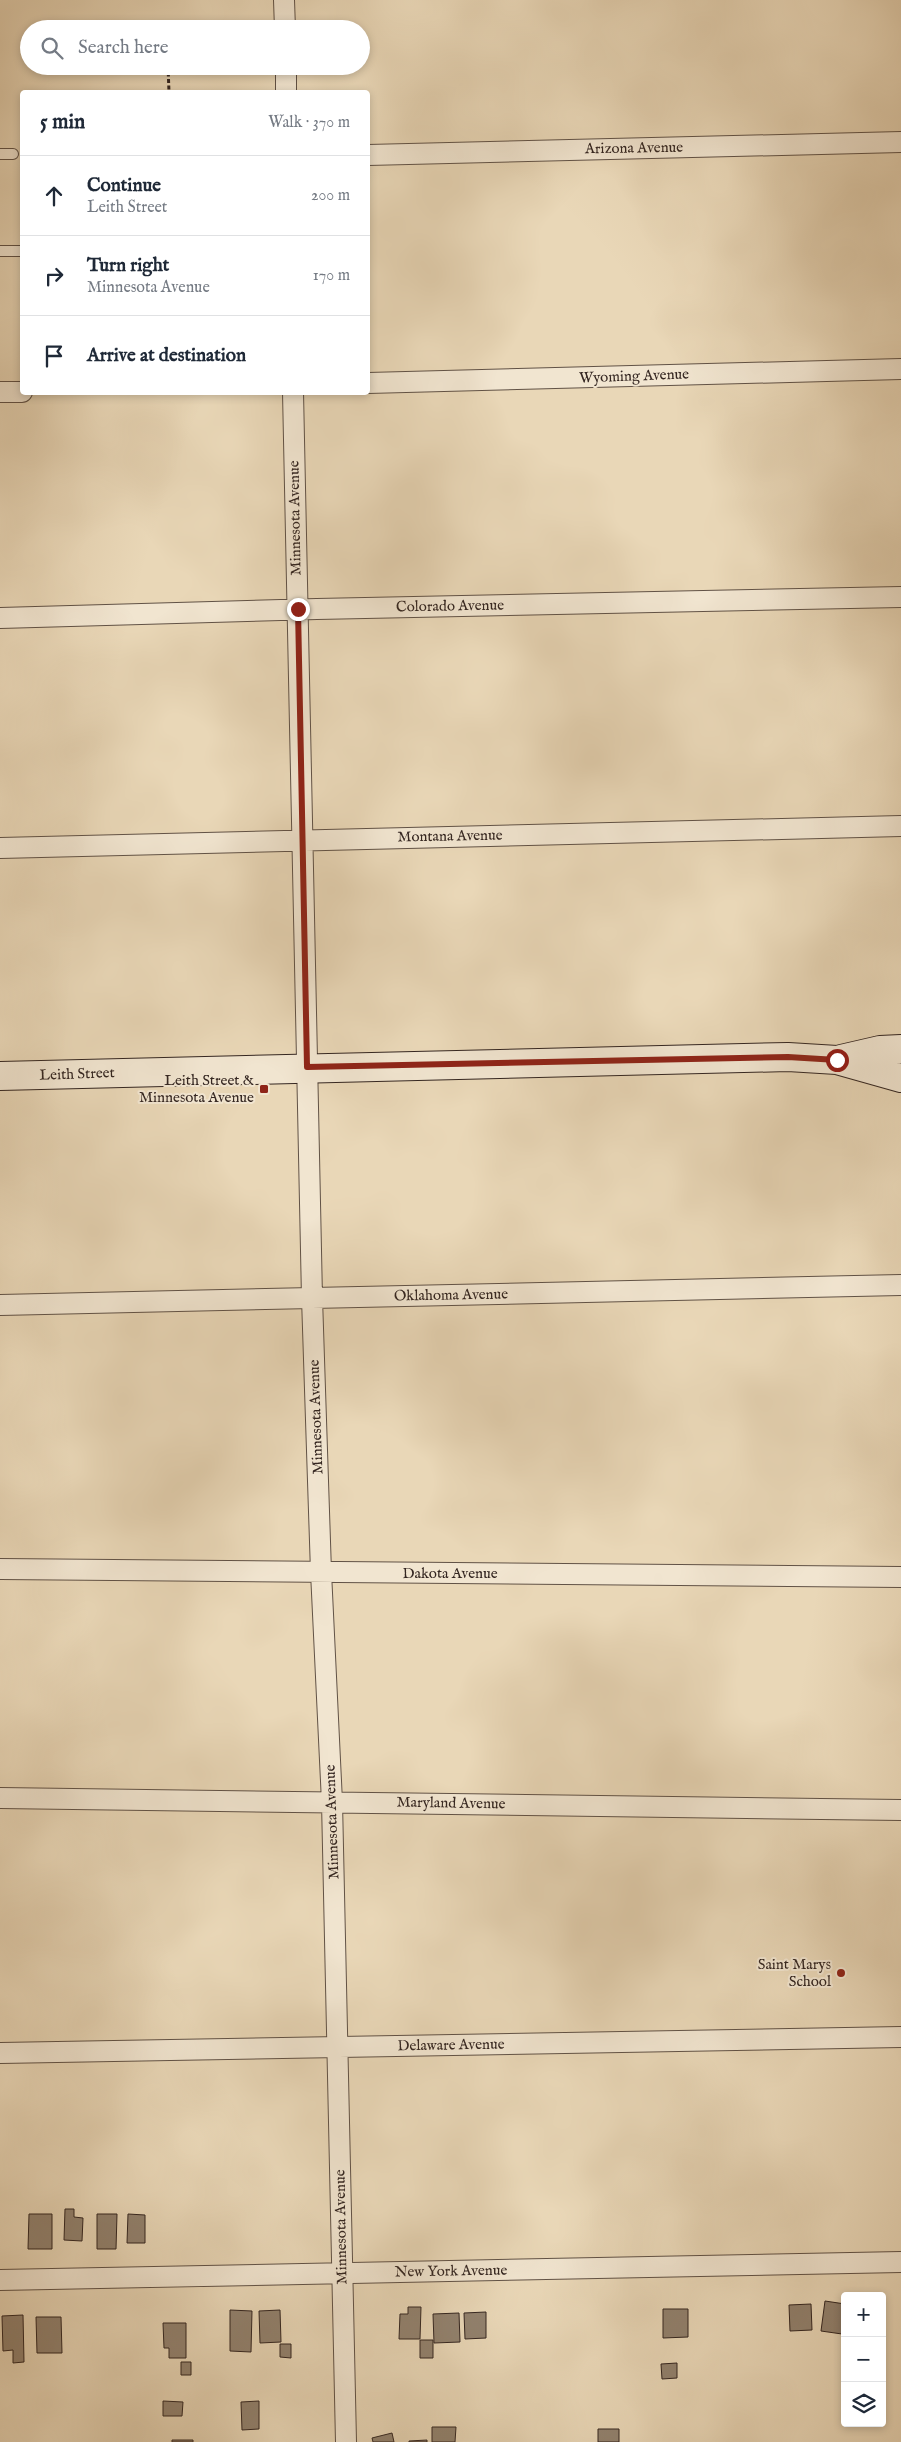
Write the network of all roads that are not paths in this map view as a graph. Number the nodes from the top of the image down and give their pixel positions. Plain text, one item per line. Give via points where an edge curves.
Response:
1 (284, 0) edge
2 (285, 20) edge
3 (286, 75) edge
4 (286, 90) edge
5 (901, 142) edge
6 (0, 154) edge
7 (13, 154) dead end
8 (370, 155) edge
9 (0, 251) edge
10 (20, 251) edge
11 (901, 369) edge
12 (370, 383) edge
13 (0, 392) edge
14 (20, 392) edge
15 (292, 395) edge
16 (901, 596) edge
17 (298, 609) junction
18 (0, 618) edge
19 (901, 826) edge
20 (302, 840) junction
21 (0, 848) edge
22 (901, 1048) edge
23 (837, 1060) junction
24 (307, 1067) junction
25 (0, 1076) edge
26 (901, 1078) edge
27 (901, 1285) edge
28 (312, 1298) junction
29 (0, 1305) edge
30 (0, 1569) edge
31 (321, 1572) junction
32 (901, 1577) edge
33 (0, 1798) edge
34 (332, 1802) junction
35 (901, 1810) edge
36 (901, 2037) edge
37 (337, 2047) junction
38 (0, 2053) edge
39 (901, 2262) edge
40 (342, 2274) junction
41 (0, 2280) edge
42 (346, 2442) edge

1 - 2 street
3 - 4 street
5 - 8 street, Arizona Avenue
6 - 7 lane
9 - 10 lane
11 - 12 street, Wyoming Avenue
13 - 14 street
15 - 17 street, Minnesota Avenue
16 - 17 street, Colorado Avenue
17 - 18 street, Colorado Avenue
17 - 20 street, Minnesota Avenue
19 - 20 street, Montana Avenue
20 - 21 street, Montana Avenue
20 - 24 street, Minnesota Avenue
22 - 23 street
23 - 24 street, Leith Street via 788,1057
23 - 26 street, Leith Street
24 - 25 street, Leith Street
24 - 28 street, Minnesota Avenue
27 - 28 street, Oklahoma Avenue
28 - 29 street, Oklahoma Avenue
28 - 31 street, Minnesota Avenue
30 - 31 street, Dakota Avenue
31 - 32 street, Dakota Avenue
31 - 34 street, Minnesota Avenue
33 - 34 street, Maryland Avenue
34 - 35 street, Maryland Avenue
34 - 37 street, Minnesota Avenue
36 - 37 street, Delaware Avenue
37 - 38 street, Delaware Avenue
37 - 40 street, Minnesota Avenue
39 - 40 street, New York Avenue
40 - 41 street, New York Avenue
40 - 42 street, Minnesota Avenue

